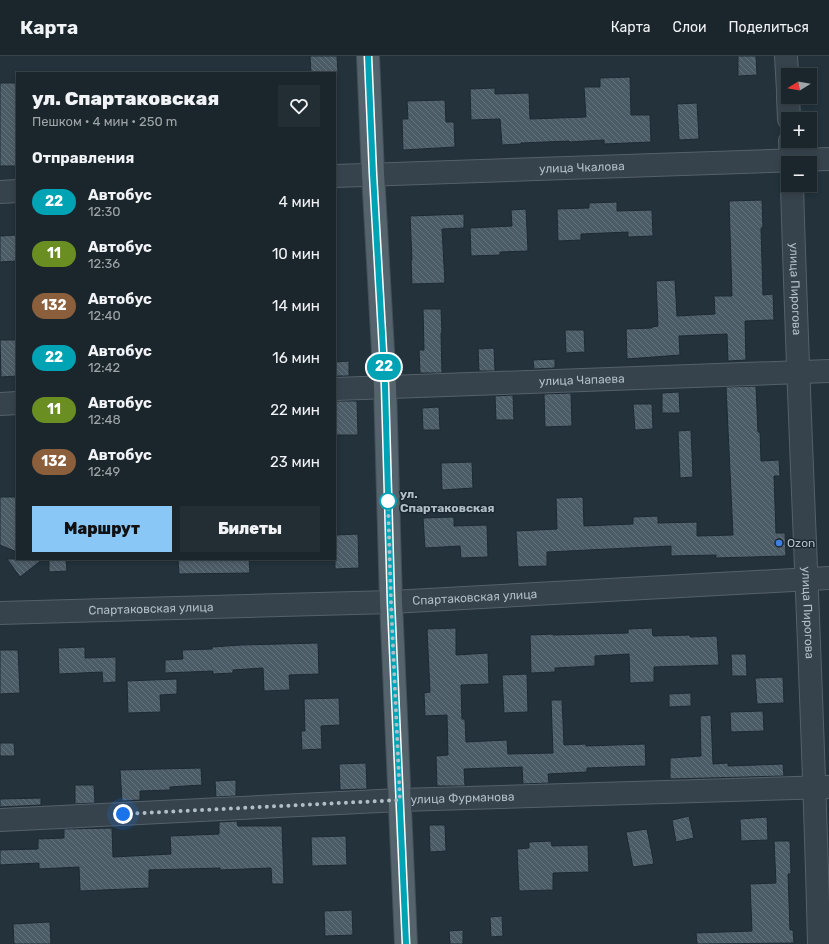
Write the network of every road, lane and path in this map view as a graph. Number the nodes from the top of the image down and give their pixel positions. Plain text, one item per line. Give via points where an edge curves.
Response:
1 (368, 56) edge
2 (786, 56) edge
3 (787, 68) edge
4 (791, 155) edge
5 (829, 159) edge
6 (373, 174) junction
7 (336, 176) edge
8 (16, 191) edge
9 (0, 192) edge
10 (792, 192) edge
11 (829, 371) edge
12 (798, 372) junction
13 (385, 386) junction
14 (336, 389) edge
15 (16, 403) edge
16 (0, 404) edge
17 (829, 578) edge
18 (808, 579) junction
19 (391, 602) junction
20 (0, 613) edge
21 (822, 787) edge
22 (400, 800) junction
23 (0, 820) edge
24 (406, 944) edge
25 (819, 944) edge

1 - 6 main road
2 - 3 street
4 - 5 street, улица Чкалова
4 - 6 street, улица Чкалова
6 - 7 street, улица Чкалова
6 - 13 main road
8 - 9 street
10 - 12 street, улица Пирогова
11 - 12 street, улица Чапаева
12 - 13 street, улица Чапаева
12 - 18 street, улица Пирогова
13 - 14 street, улица Чапаева
13 - 19 main road
15 - 16 street
17 - 18 street, Спартаковская улица
18 - 19 street, Спартаковская улица
18 - 21 street, улица Пирогова
19 - 20 street, Спартаковская улица
19 - 22 main road
21 - 22 street, улица Фурманова
21 - 25 street, улица Пирогова
22 - 23 street, улица Фурманова
22 - 24 main road

